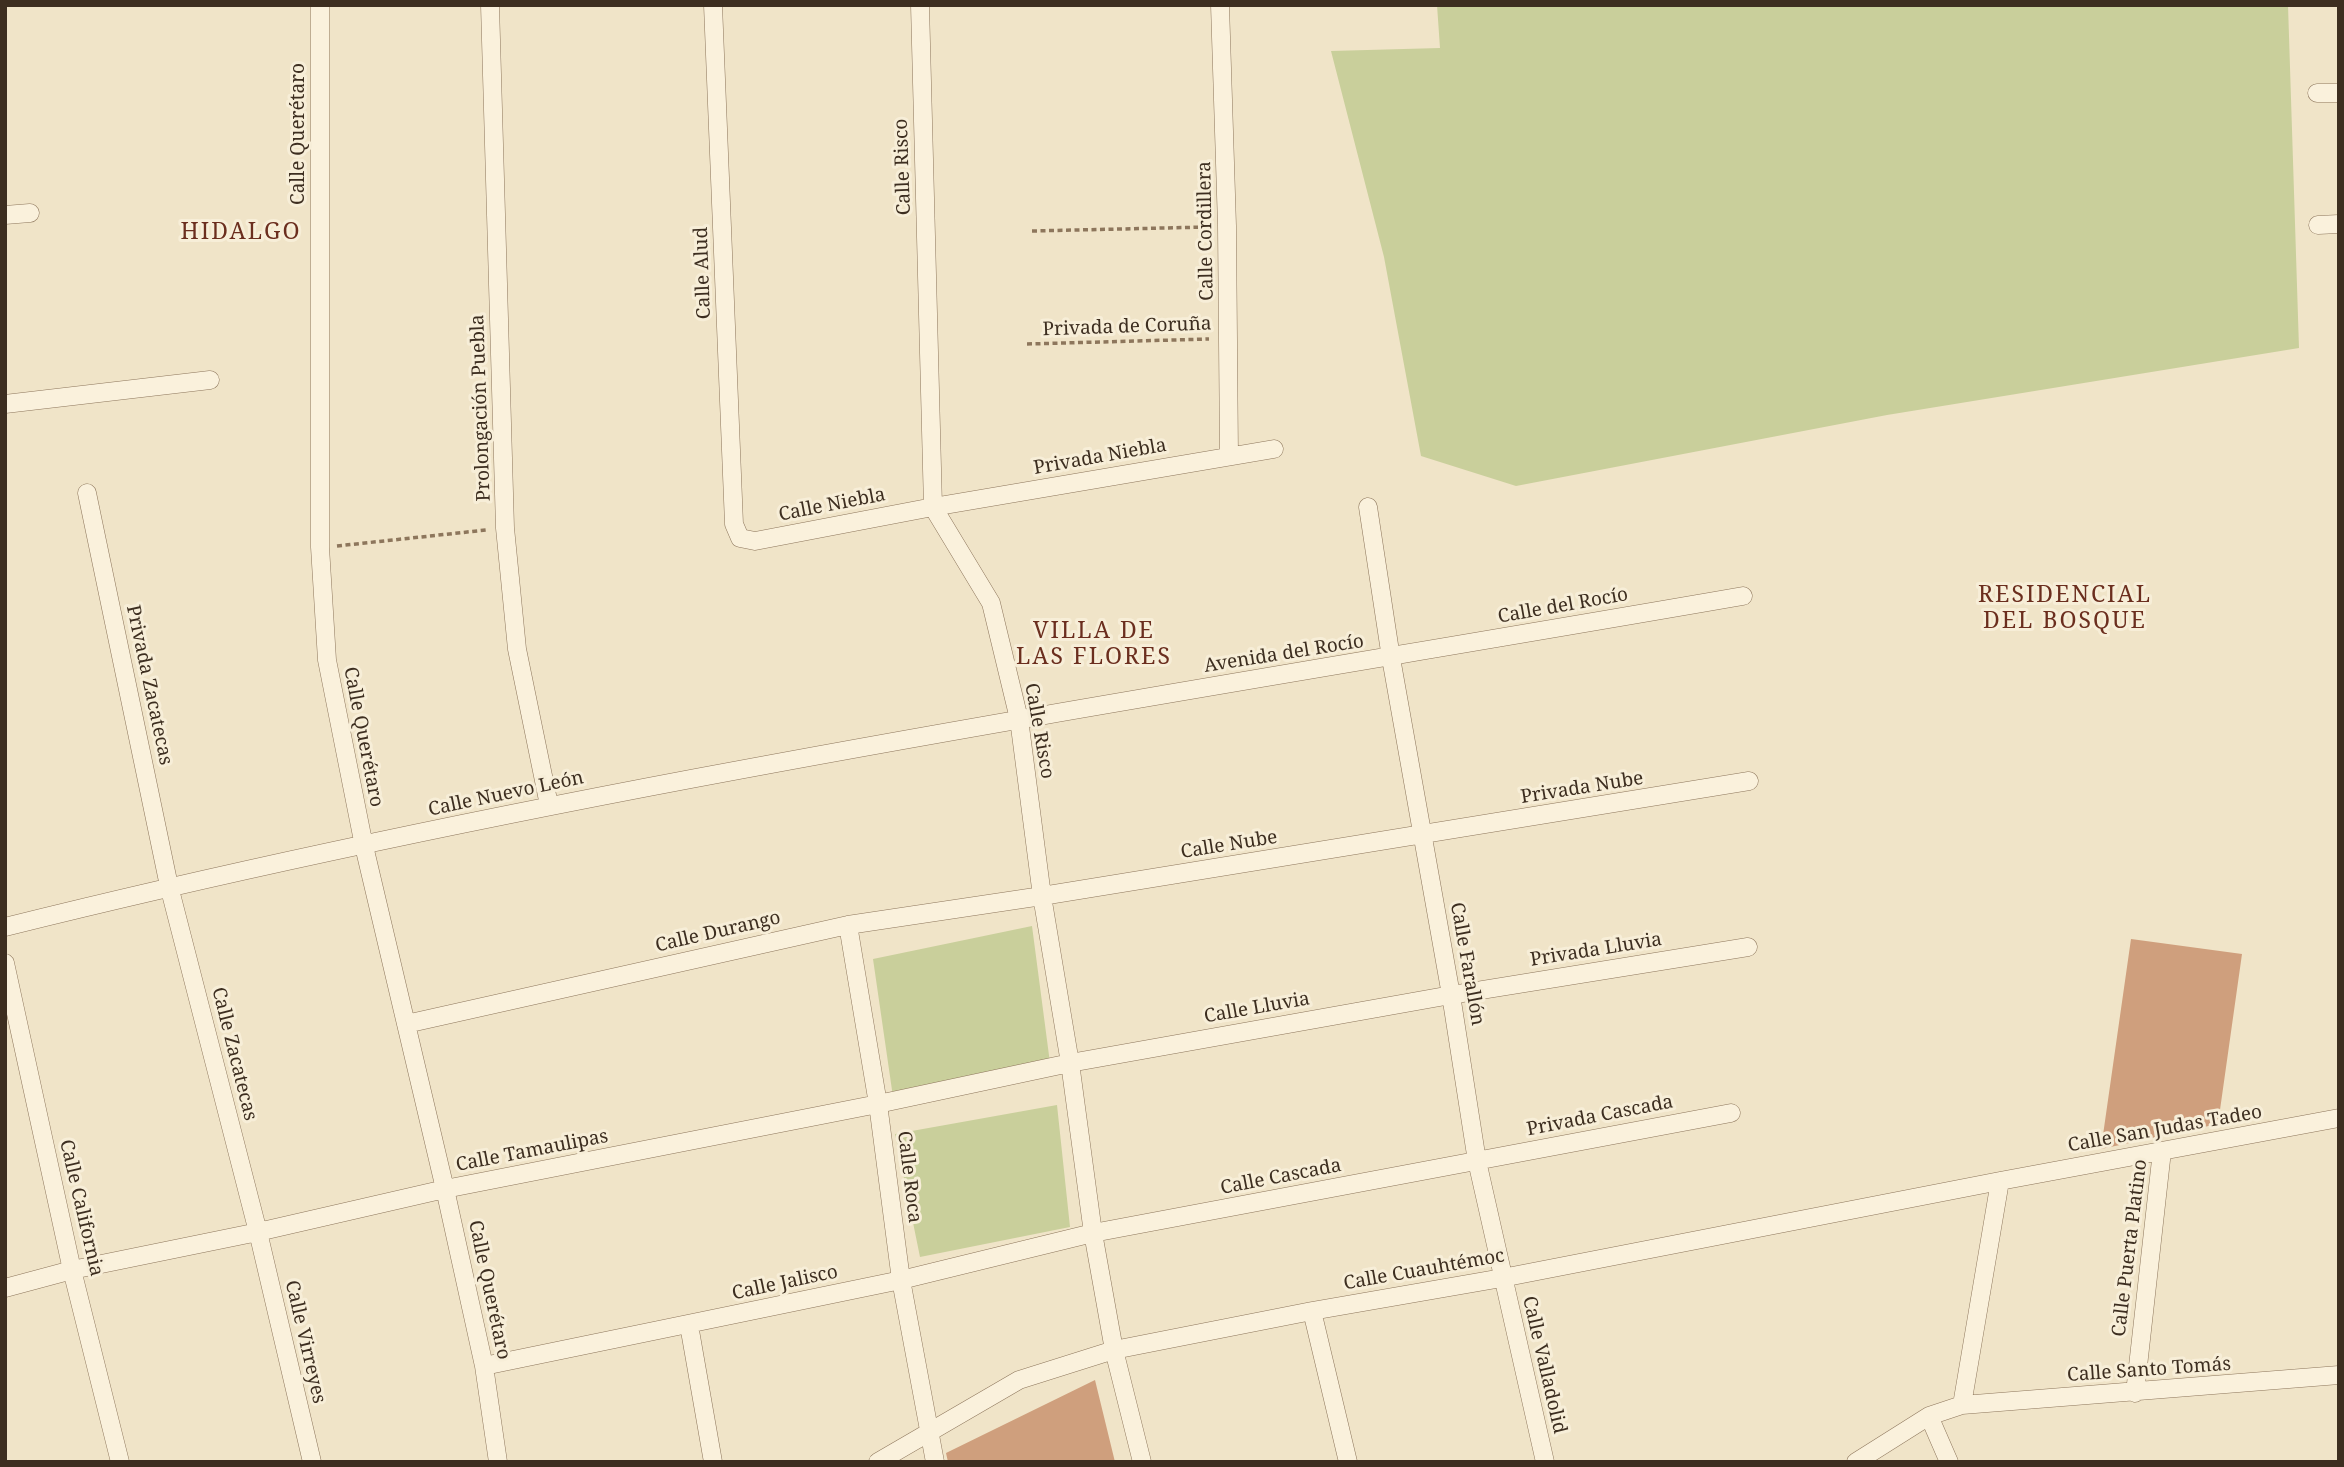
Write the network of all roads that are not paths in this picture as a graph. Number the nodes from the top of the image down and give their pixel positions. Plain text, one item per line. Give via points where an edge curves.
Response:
1 (320, 5) edge
2 (489, 5) edge
3 (713, 5) edge
4 (920, 5) edge
5 (1220, 5) edge
6 (2317, 93) dead end
7 (2339, 93) edge
8 (30, 213) dead end
9 (5, 215) edge
10 (2339, 224) edge
11 (2318, 225) dead end
12 (210, 380) dead end
13 (5, 404) edge
14 (1274, 449) dead end
15 (1229, 456) junction
16 (88, 493) dead end
17 (933, 507) junction
18 (1368, 507) dead end
19 (740, 538) joint
20 (1743, 596) dead end
21 (1391, 658) junction
22 (1018, 719) junction
23 (1749, 782) dead end
24 (550, 805) junction
25 (1423, 835) junction
26 (364, 846) junction
27 (169, 886) junction
28 (1042, 896) junction
29 (848, 925) junction
30 (5, 928) edge
31 (1748, 947) dead end
32 (5, 963) edge
33 (1451, 995) junction
34 (406, 1024) junction
35 (1070, 1063) junction
36 (878, 1104) junction
37 (1731, 1113) dead end
38 (2339, 1118) edge
39 (2162, 1151) junction
40 (1477, 1161) junction
41 (2000, 1181) junction
42 (445, 1189) junction
43 (258, 1232) junction
44 (1093, 1233) junction
45 (72, 1270) junction
46 (1502, 1278) junction
47 (901, 1279) junction
48 (5, 1288) edge
49 (1312, 1311) junction
50 (689, 1325) junction
51 (1114, 1350) junction
52 (484, 1366) junction
53 (2339, 1376) edge
54 (2134, 1393) junction
55 (1962, 1405) junction
56 (1929, 1416) junction
57 (929, 1434) junction
58 (120, 1462) edge
59 (312, 1462) edge
60 (498, 1462) edge
61 (713, 1462) edge
62 (878, 1462) edge
63 (935, 1462) edge
64 (1142, 1462) edge
65 (1348, 1462) edge
66 (1545, 1462) edge
67 (1856, 1462) edge
68 (1949, 1462) edge

1 - 26 street, Calle Querétaro via 320,547 327,660
2 - 24 street, Prolongación Puebla via 505,528 517,649
3 - 19 street, Calle Alud via 734,524
4 - 17 street, Calle Risco
5 - 15 street, Calle Cordillera
6 - 7 street
8 - 9 street
10 - 11 street
12 - 13 street
14 - 15 street, Privada Niebla
15 - 17 street, Privada Niebla
16 - 27 street, Privada Zacatecas
17 - 19 street, Calle Niebla via 755,541
17 - 22 street, Calle Risco via 991,603
18 - 21 street, Calle Farallón
20 - 21 street, Calle del Rocío
21 - 22 street, Avenida del Rocío
21 - 25 street, Calle Farallón
22 - 24 street, Calle Nuevo León
22 - 28 street, Calle Risco
23 - 25 street, Privada Nube
24 - 26 street, Calle Nuevo León
25 - 28 street, Calle Nube
25 - 33 street, Calle Farallón
26 - 27 street, Calle Nuevo León
26 - 34 street, Calle Querétaro
27 - 30 street, Calle Nuevo León
27 - 43 street, Calle Zacatecas
28 - 29 street, Calle Durango
28 - 35 street, Calle Risco
29 - 34 street, Calle Durango
29 - 36 street, Calle Roca
31 - 33 street, Privada Lluvia
32 - 45 street, Calle California
33 - 35 street, Calle Lluvia
33 - 40 street, Calle Farallón
34 - 42 street, Calle Querétaro
35 - 36 street, Calle Tamaulipas
35 - 44 street, Calle Risco
36 - 42 street, Calle Tamaulipas
36 - 47 street, Calle Roca
37 - 40 street, Privada Cascada
38 - 39 street, Calle San Judas Tadeo
39 - 41 street, Calle San Judas Tadeo
39 - 54 street, Calle Puerta Platino
40 - 44 street, Calle Cascada
40 - 46 street, Calle Farallón
41 - 46 street, Calle Cuauhtémoc
41 - 55 street
42 - 43 street, Calle Tamaulipas
42 - 52 street, Calle Querétaro
43 - 45 street, Calle Tamaulipas
43 - 59 street, Calle Virreyes
44 - 47 street, Calle Jalisco
44 - 51 street, Calle Risco
45 - 48 street, Calle Tamaulipas
45 - 58 street, Calle California
46 - 49 street, Calle Cuauhtémoc
46 - 66 street, Calle Valladolid
47 - 50 street, Calle Jalisco
47 - 57 street, Calle Roca
49 - 51 street, Calle Cuauhtémoc
49 - 65 street
50 - 52 street, Calle Jalisco
50 - 61 street
51 - 57 street, Calle Cuauhtémoc via 1019,1380
51 - 64 street, Calle Risco
52 - 60 street, Calle Querétaro
53 - 54 street, Calle Santo Tomás
54 - 55 street, Calle Santo Tomás
55 - 56 street, Calle Santo Tomás
56 - 67 street, Calle Santo Tomás
56 - 68 street
57 - 62 street, Calle Cuauhtémoc
57 - 63 street, Calle Roca

